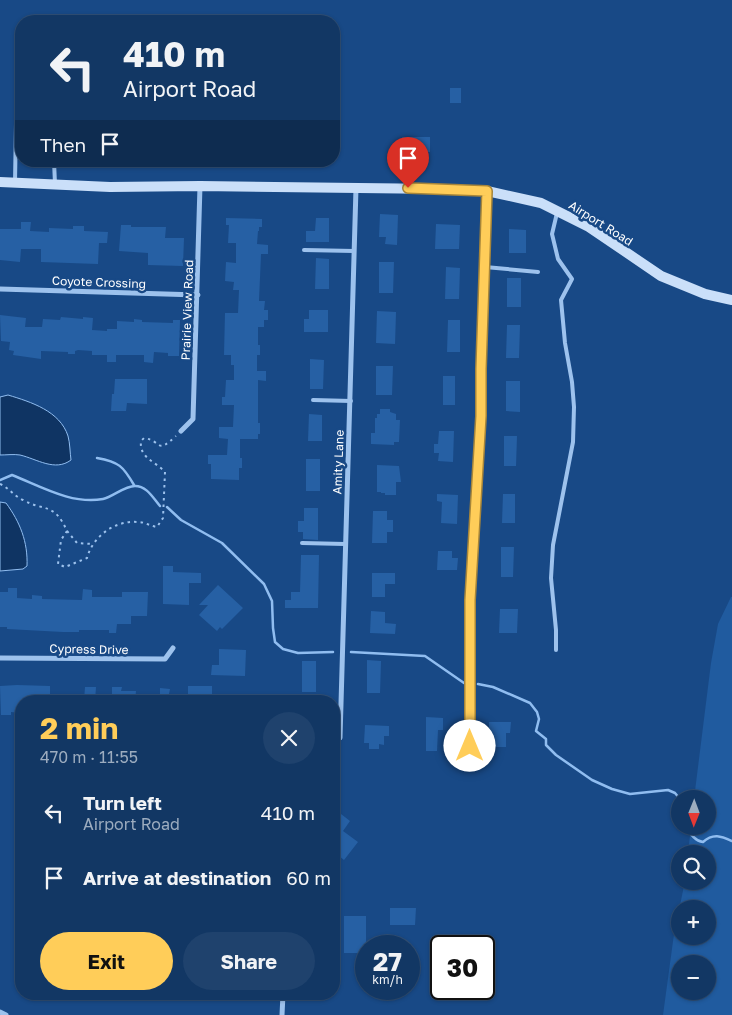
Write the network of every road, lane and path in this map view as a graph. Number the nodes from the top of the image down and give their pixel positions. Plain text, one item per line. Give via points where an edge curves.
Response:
1 (15, 167) edge
2 (54, 167) edge
3 (0, 182) edge
4 (15, 183) junction
5 (55, 184) junction
6 (200, 186) junction
7 (356, 188) junction
8 (487, 191) junction
9 (557, 210) junction
10 (304, 250) dead end
11 (354, 251) junction
12 (485, 267) junction
13 (538, 272) dead end
14 (0, 289) edge
15 (198, 295) junction
16 (732, 300) edge
17 (313, 400) dead end
18 (350, 401) junction
19 (181, 431) joint
20 (0, 484) edge
21 (67, 531) junction
22 (302, 543) dead end
23 (93, 544) junction
24 (346, 544) junction
25 (173, 648) dead end
26 (556, 650) dead end
27 (0, 658) edge
28 (340, 738) dead end
29 (470, 746) dead end
30 (283, 1000) edge
31 (0, 1012) edge
32 (6, 1015) edge
33 (282, 1015) edge

1 - 4 lane
2 - 5 lane
3 - 4 street, Airport Road
4 - 5 street, Airport Road
5 - 6 street, Airport Road
6 - 7 street, Airport Road
6 - 15 street, Prairie View Road
7 - 8 street, Airport Road
7 - 11 street, Amity Lane
8 - 9 street, Airport Road via 541,203
8 - 12 street
9 - 16 street, Airport Road via 589,227 661,276 705,294
9 - 26 lane via 552,234 558,259 572,280 561,300 574,407 573,442 551,578
10 - 11 lane
11 - 18 street, Amity Lane
12 - 13 lane
12 - 29 street via 481,416 470,600
14 - 15 street, Coyote Crossing
15 - 19 street, Prairie View Road via 193,420
17 - 18 lane
18 - 24 street, Amity Lane
19 - 23 path via 164,446 144,438 141,441 142,453 165,472 161,522 157,527 138,522 119,524
20 - 21 path via 24,501 54,512
21 - 23 path via 77,543
21 - 23 path via 59,545 58,564 61,566 87,558
22 - 24 lane
24 - 28 street, Amity Lane
25 - 27 street, Cypress Drive via 164,659
30 - 33 street
31 - 32 street

